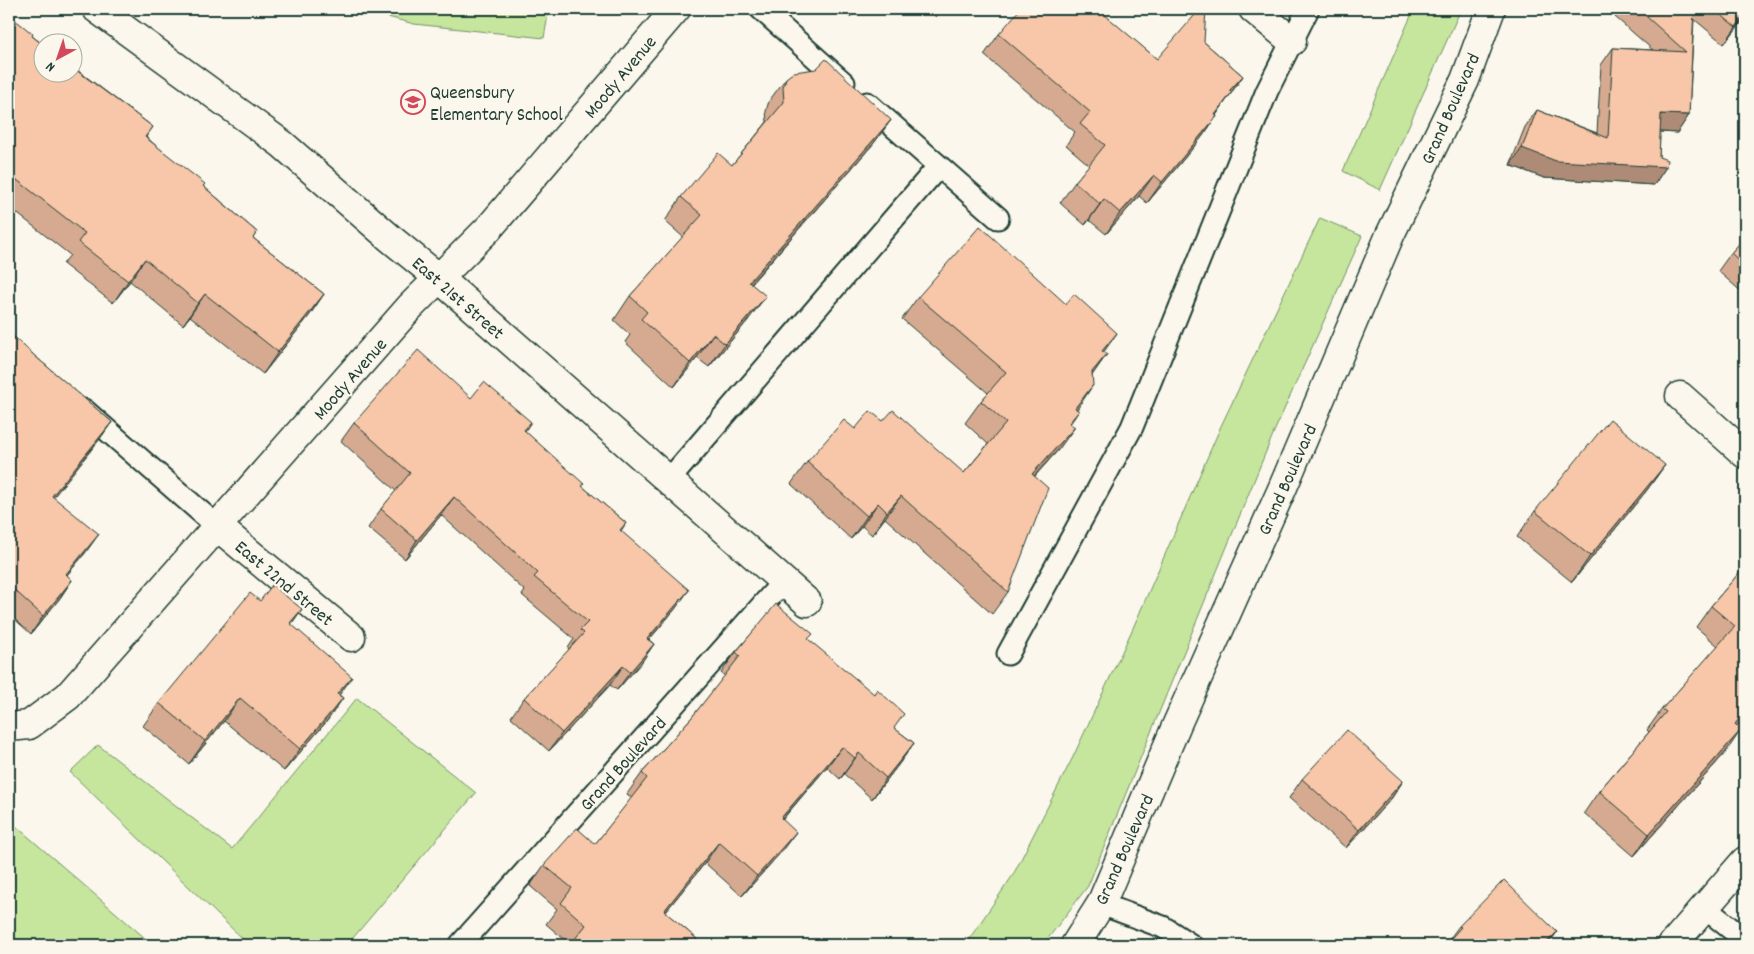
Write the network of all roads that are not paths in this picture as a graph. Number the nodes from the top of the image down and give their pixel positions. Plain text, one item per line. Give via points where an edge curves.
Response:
1 (97, 9) edge
2 (676, 9) edge
3 (762, 9) edge
4 (1253, 9) edge
5 (1308, 9) edge
6 (1491, 9) edge
7 (1292, 41) junction
8 (938, 167) junction
9 (998, 218) dead end
10 (440, 279) junction
11 (67, 394) edge
12 (1680, 396) dead end
13 (1745, 454) edge
14 (670, 480) junction
15 (218, 527) junction
16 (783, 582) junction
17 (807, 602) dead end
18 (351, 637) dead end
19 (1008, 654) dead end
20 (9, 727) edge
21 (1745, 861) edge
22 (1101, 904) junction
23 (1705, 908) junction
24 (1745, 940) edge
25 (460, 945) edge
26 (1075, 945) edge
27 (1191, 945) edge
28 (1672, 945) edge

1 - 10 street, East 21st Street via 282,144
2 - 10 street, Moody Avenue via 490,228
3 - 8 lane
4 - 7 street
5 - 7 lane
6 - 22 street, Grand Boulevard via 1465,80 1390,235 1283,487 1176,724
7 - 19 lane via 1267,91 1132,427
8 - 9 lane
8 - 14 lane
10 - 14 street, East 21st Street
10 - 15 street, Moody Avenue via 410,307
11 - 15 lane
12 - 13 street
14 - 16 street, East 21st Street
15 - 18 street, East 22nd Street
15 - 20 street, Moody Avenue via 68,696 29,725
16 - 17 street, East 21st Street
16 - 25 lane, Grand Boulevard
21 - 23 street
22 - 26 street, Grand Boulevard
22 - 27 lane via 1163,927
23 - 24 lane
23 - 28 street

